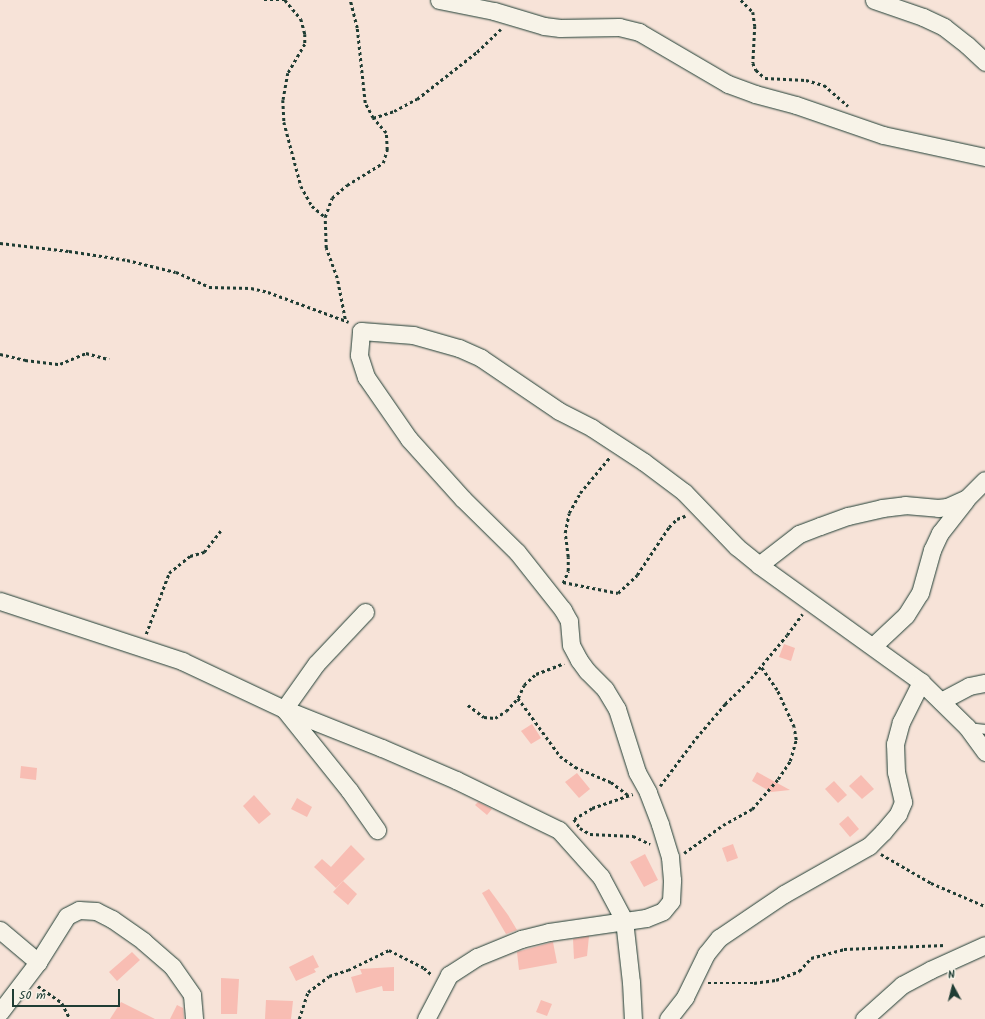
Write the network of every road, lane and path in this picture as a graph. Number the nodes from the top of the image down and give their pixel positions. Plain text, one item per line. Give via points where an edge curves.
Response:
1 (264, 0) edge
2 (285, 0) edge
3 (350, 0) edge
4 (439, 0) edge
5 (741, 0) edge
6 (874, 0) edge
7 (513, 17) junction
8 (985, 62) edge
9 (850, 108) dead end
10 (373, 118) junction
11 (985, 157) edge
12 (325, 217) junction
13 (0, 243) edge
14 (345, 319) junction
15 (360, 331) junction
16 (0, 354) edge
17 (109, 359) dead end
18 (620, 446) junction
19 (985, 480) edge
20 (967, 498) junction
21 (704, 512) junction
22 (221, 530) dead end
23 (759, 565) junction
24 (563, 582) junction
25 (553, 596) junction
26 (0, 601) edge
27 (810, 602) junction
28 (366, 612) dead end
29 (873, 646) junction
30 (141, 647) junction
31 (579, 660) junction
32 (760, 666) junction
33 (921, 682) junction
34 (985, 683) edge
35 (518, 698) junction
36 (941, 701) junction
37 (468, 705) dead end
38 (284, 709) junction
39 (967, 727) junction
40 (985, 729) edge
41 (985, 752) edge
42 (648, 792) junction
43 (628, 795) junction
44 (574, 819) junction
45 (378, 830) dead end
46 (559, 830) junction
47 (869, 846) junction
48 (670, 857) junction
49 (985, 906) edge
50 (624, 920) junction
51 (0, 930) edge
52 (985, 945) edge
53 (948, 946) dead end
54 (38, 962) junction
55 (25, 978) junction
56 (692, 982) junction
57 (443, 984) junction
58 (0, 1012) edge
59 (70, 1019) edge
60 (194, 1019) edge
61 (299, 1019) edge
62 (426, 1019) edge
63 (633, 1019) edge
64 (668, 1019) edge
65 (864, 1019) edge

1 - 2 path
2 - 12 path via 301,19 305,44 288,73 283,100 284,122 301,186 312,206
3 - 10 path via 357,28 365,103
4 - 7 street via 475,6
5 - 9 path via 753,12 753,63 756,70 765,78 806,80 824,85
6 - 8 street via 923,16 944,27
7 - 10 path via 477,52 417,99
7 - 11 street via 560,28 619,27 639,32 728,84 755,94 796,105 883,135
10 - 12 path via 386,133 387,150 383,163 347,185 332,198
12 - 14 path via 326,248 337,278
13 - 14 path via 127,260 176,272 209,287 251,288 268,292
14 - 15 path
15 - 18 street via 413,334 459,348 481,358 559,411
15 - 25 street via 360,355 366,377 409,439 463,499 517,552
16 - 17 path via 60,364 86,353
18 - 21 street via 684,492
18 - 24 path via 580,493 569,513 565,533 568,570
19 - 20 street
20 - 23 street via 947,507 905,505 848,516 799,534
20 - 29 street via 940,534 932,550 920,593 906,615
21 - 23 street via 737,547
21 - 24 path via 688,514 677,519 637,575 618,593
22 - 30 path via 204,552 190,556 169,573
23 - 27 street
24 - 25 path
25 - 31 street via 569,622 571,645
26 - 30 street
27 - 29 street
27 - 32 path via 787,636
28 - 38 street via 316,664
29 - 33 street
30 - 38 street via 182,662
31 - 35 path via 536,674 524,685
31 - 42 street via 605,689 617,709 636,772
32 - 42 path via 696,738 664,782 656,790
32 - 48 path via 777,690 794,727 796,740 790,761 752,809 723,825 687,852
33 - 36 street
33 - 47 street via 901,722 895,744 896,772 902,802 898,814
34 - 36 street via 969,686
35 - 37 path via 495,718 484,717
35 - 43 path via 560,756 575,767 611,782
36 - 39 street
38 - 45 street
38 - 46 street via 456,780
39 - 40 lane
39 - 41 street
42 - 43 path
42 - 48 street
43 - 44 path via 592,808
44 - 46 path
44 - 48 path via 580,828 590,834 632,836
46 - 50 street via 601,877
47 - 49 path via 931,883
47 - 56 street via 784,894 719,938 706,954
48 - 50 street via 671,901 663,911 646,918
50 - 57 street via 549,932 514,942 477,957 449,975
50 - 63 street
51 - 54 street
52 - 65 street via 902,985
53 - 56 path via 844,949 811,958 799,972 776,980 723,984
54 - 55 street
54 - 60 street via 67,916 79,910 96,911 119,923 172,966 192,995
55 - 58 street
55 - 59 path via 62,1004
56 - 64 street via 685,997
57 - 61 path via 424,968 389,950 348,970 329,976 308,992
57 - 62 street

